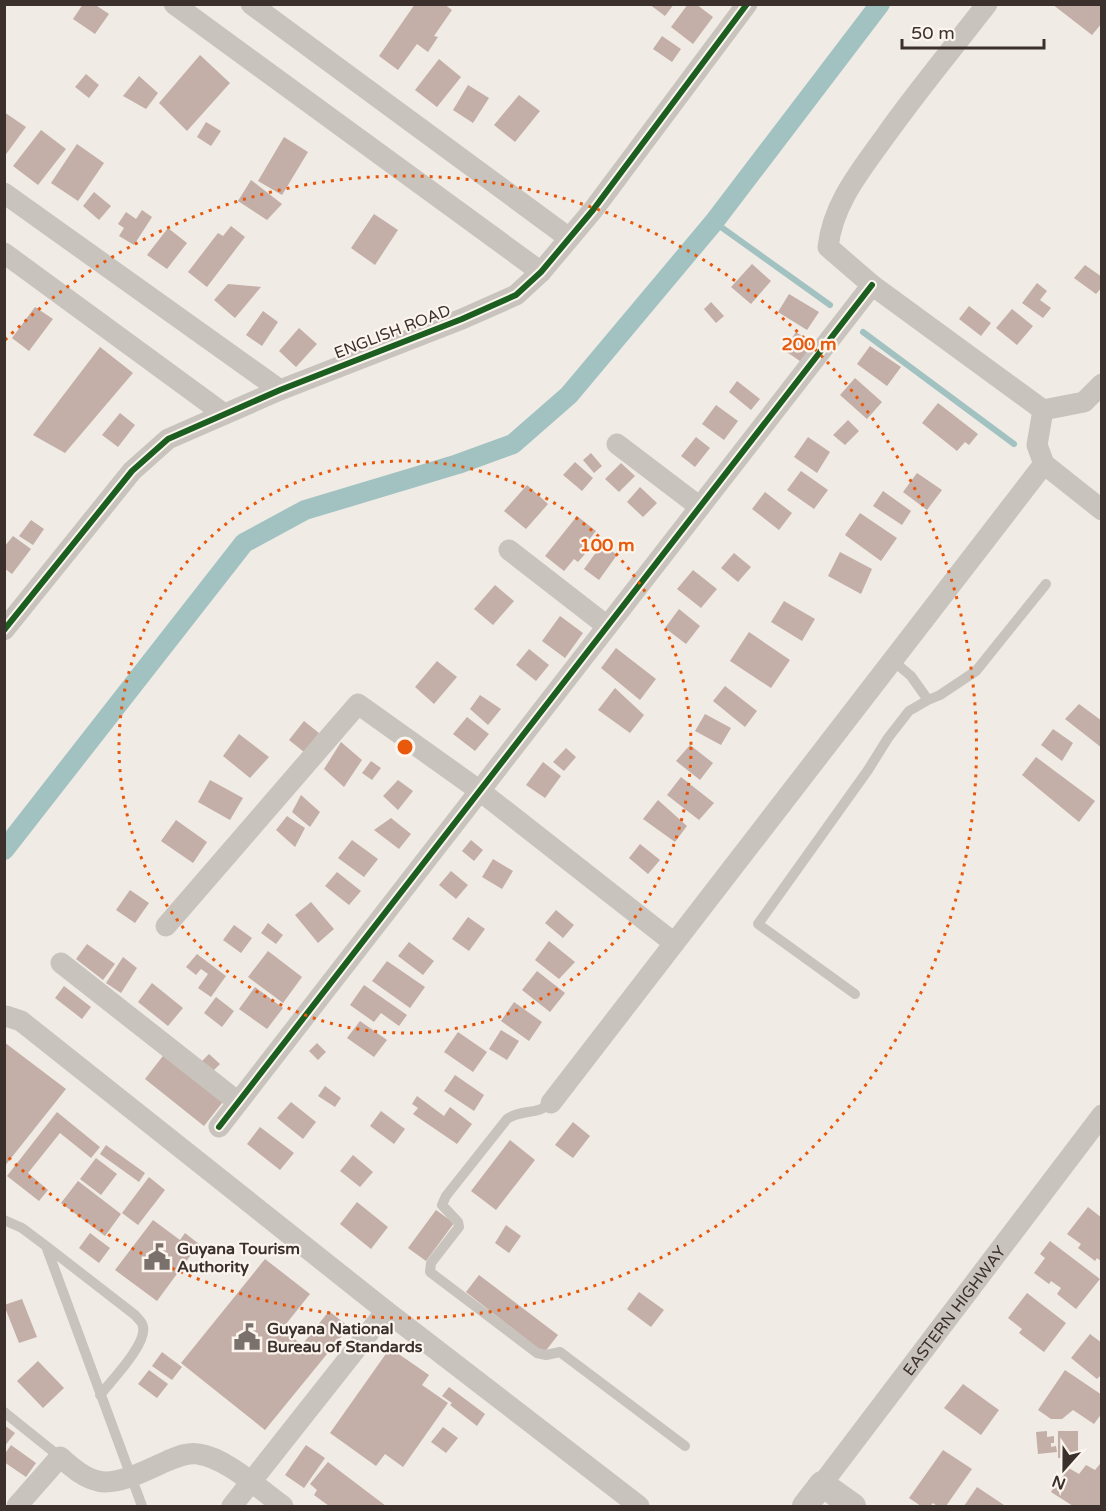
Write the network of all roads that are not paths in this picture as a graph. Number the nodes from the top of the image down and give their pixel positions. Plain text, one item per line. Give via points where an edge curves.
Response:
1 (174, 4) edge
2 (251, 4) edge
3 (747, 4) edge
4 (987, 4) edge
5 (4, 193) edge
6 (569, 238) junction
7 (4, 254) edge
8 (541, 272) junction
9 (872, 285) junction
10 (1101, 384) edge
11 (280, 390) junction
12 (1043, 410) junction
13 (224, 414) junction
14 (617, 444) dead end
15 (1044, 464) junction
16 (700, 507) junction
17 (1101, 510) edge
18 (509, 550) dead end
19 (1046, 584) dead end
20 (8, 617) edge
21 (607, 626) junction
22 (892, 660) junction
23 (928, 700) junction
24 (480, 791) junction
25 (166, 926) dead end
26 (674, 943) junction
27 (62, 963) dead end
28 (855, 994) dead end
29 (4, 1017) edge
30 (238, 1102) junction
31 (551, 1103) joint
32 (1101, 1115) edge
33 (219, 1127) dead end
34 (4, 1220) edge
35 (46, 1246) junction
36 (386, 1311) junction
37 (100, 1395) junction
38 (4, 1412) edge
39 (685, 1446) dead end
40 (60, 1457) junction
41 (131, 1476) junction
42 (251, 1482) junction
43 (822, 1484) junction
44 (17, 1506) edge
45 (142, 1506) edge
46 (232, 1506) edge
47 (283, 1506) edge
48 (639, 1506) edge
49 (805, 1506) edge
50 (853, 1506) edge

1 - 8 street
2 - 6 street
3 - 6 street, ENGLISH ROAD
4 - 9 street via 909,103 838,207 828,247
5 - 11 street
6 - 8 street, ENGLISH ROAD
7 - 13 street
8 - 11 street, ENGLISH ROAD via 516,295
9 - 12 street
9 - 16 street
10 - 12 street via 1084,402
11 - 13 street, ENGLISH ROAD
12 - 15 street via 1037,445
13 - 20 street, ENGLISH ROAD via 168,439 132,471
14 - 16 street
15 - 17 street
15 - 22 street
16 - 21 street
18 - 21 street
19 - 23 lane via 976,670
21 - 24 street
22 - 23 lane
22 - 26 street
23 - 28 lane via 909,711 888,738 758,924
24 - 25 street via 358,704
24 - 26 street
24 - 30 street
26 - 31 street
27 - 30 street
29 - 36 street via 21,1021
30 - 33 street
31 - 39 lane via 544,1109 507,1119 446,1196 442,1205 459,1227 431,1263 430,1272 537,1353 560,1352
32 - 43 street, EASTERN HIGHWAY
34 - 35 lane
35 - 37 lane
35 - 37 lane via 142,1323 138,1345
36 - 42 street
36 - 48 street
37 - 41 lane
38 - 40 lane
40 - 41 street via 97,1481
40 - 44 street
41 - 42 street via 195,1453 218,1460
41 - 45 lane
42 - 46 street
42 - 47 street
43 - 49 street, EASTERN HIGHWAY
43 - 50 street

